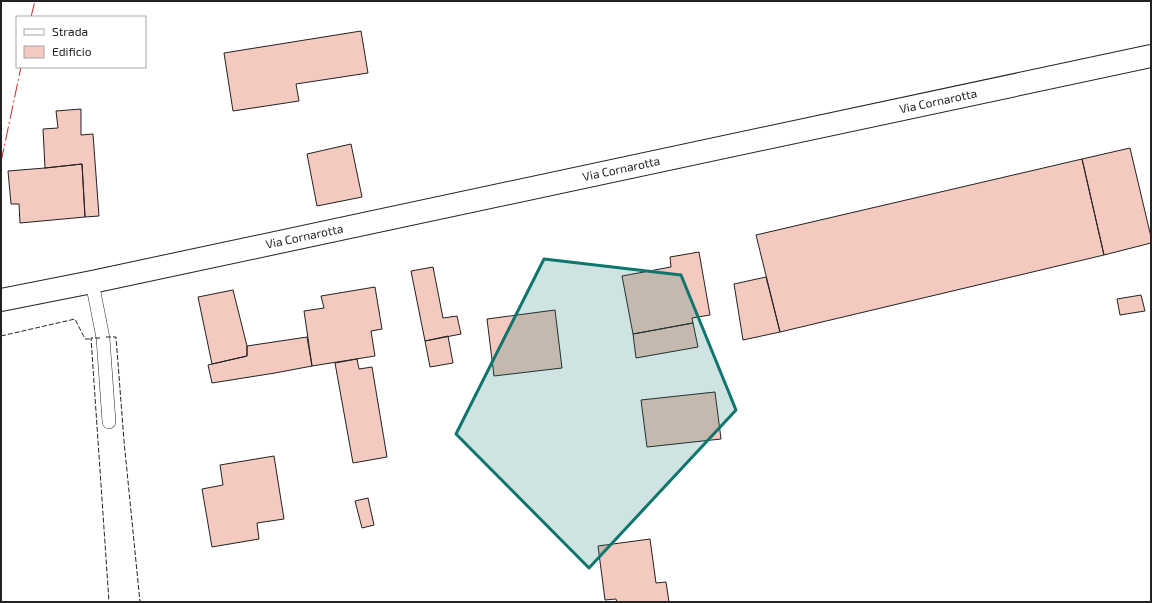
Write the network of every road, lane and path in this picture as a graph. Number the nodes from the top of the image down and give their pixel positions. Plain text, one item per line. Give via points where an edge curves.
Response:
1 (1151, 56) edge
2 (92, 282) junction
3 (1, 300) edge
4 (109, 422) dead end

1 - 2 main road, Via Cornarotta
2 - 3 main road, Via Cornarotta
2 - 4 lane via 103,338

